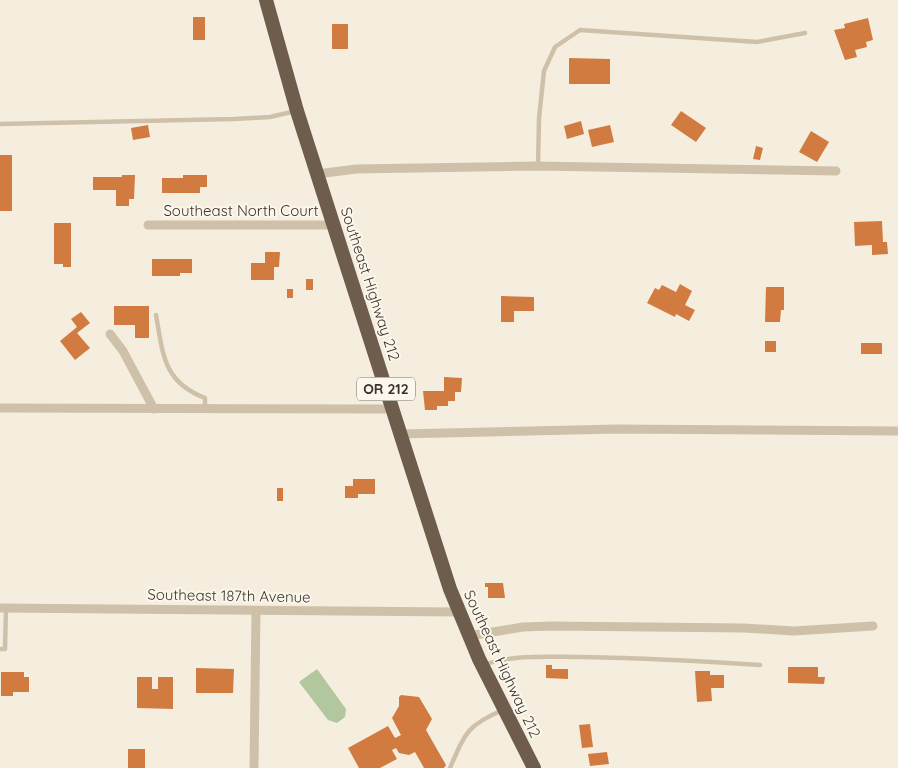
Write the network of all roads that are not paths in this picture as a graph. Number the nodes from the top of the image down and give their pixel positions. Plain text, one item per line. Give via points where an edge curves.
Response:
1 (266, 0) edge
2 (805, 33) dead end
3 (297, 111) junction
4 (0, 124) edge
5 (538, 166) junction
6 (836, 171) dead end
7 (317, 174) junction
8 (148, 225) dead end
9 (334, 225) junction
10 (156, 315) dead end
11 (110, 334) dead end
12 (0, 408) edge
13 (204, 408) junction
14 (154, 409) junction
15 (392, 409) junction
16 (898, 432) edge
17 (400, 434) junction
18 (3, 608) edge
19 (256, 611) junction
20 (458, 612) junction
21 (873, 626) dead end
22 (469, 636) junction
23 (0, 649) edge
24 (482, 665) junction
25 (760, 665) dead end
26 (504, 709) junction
27 (254, 768) edge
28 (450, 768) edge
29 (534, 768) edge

1 - 3 highway, Southeast Highway 212 / OR 212
2 - 5 lane via 757,42 580,30 555,47 544,71
3 - 4 lane via 234,119
3 - 7 highway, Southeast Highway 212 / OR 212
5 - 6 street
5 - 7 street via 356,169
7 - 9 highway, Southeast Highway 212 / OR 212
8 - 9 street, Southeast North Court
9 - 15 highway, Southeast Highway 212 / OR 212
10 - 13 lane via 164,359 172,376 181,386 205,398
11 - 14 street via 123,351
12 - 14 street
13 - 14 street
13 - 15 street
15 - 17 highway, Southeast Highway 212 / OR 212
16 - 17 street via 616,429
17 - 20 highway, Southeast Highway 212 / OR 212
18 - 19 street, Southeast 187th Avenue
18 - 23 lane via 4,649
19 - 20 street, Southeast 187th Avenue
19 - 27 street
20 - 22 highway, Southeast Highway 212 / OR 212
21 - 22 street via 768,631 551,626
22 - 24 highway, Southeast Highway 212 / OR 212
24 - 25 lane via 524,657 644,658
24 - 26 highway, Southeast Highway 212 / OR 212
26 - 28 lane via 481,719 465,734
26 - 29 highway, Southeast Highway 212 / OR 212

